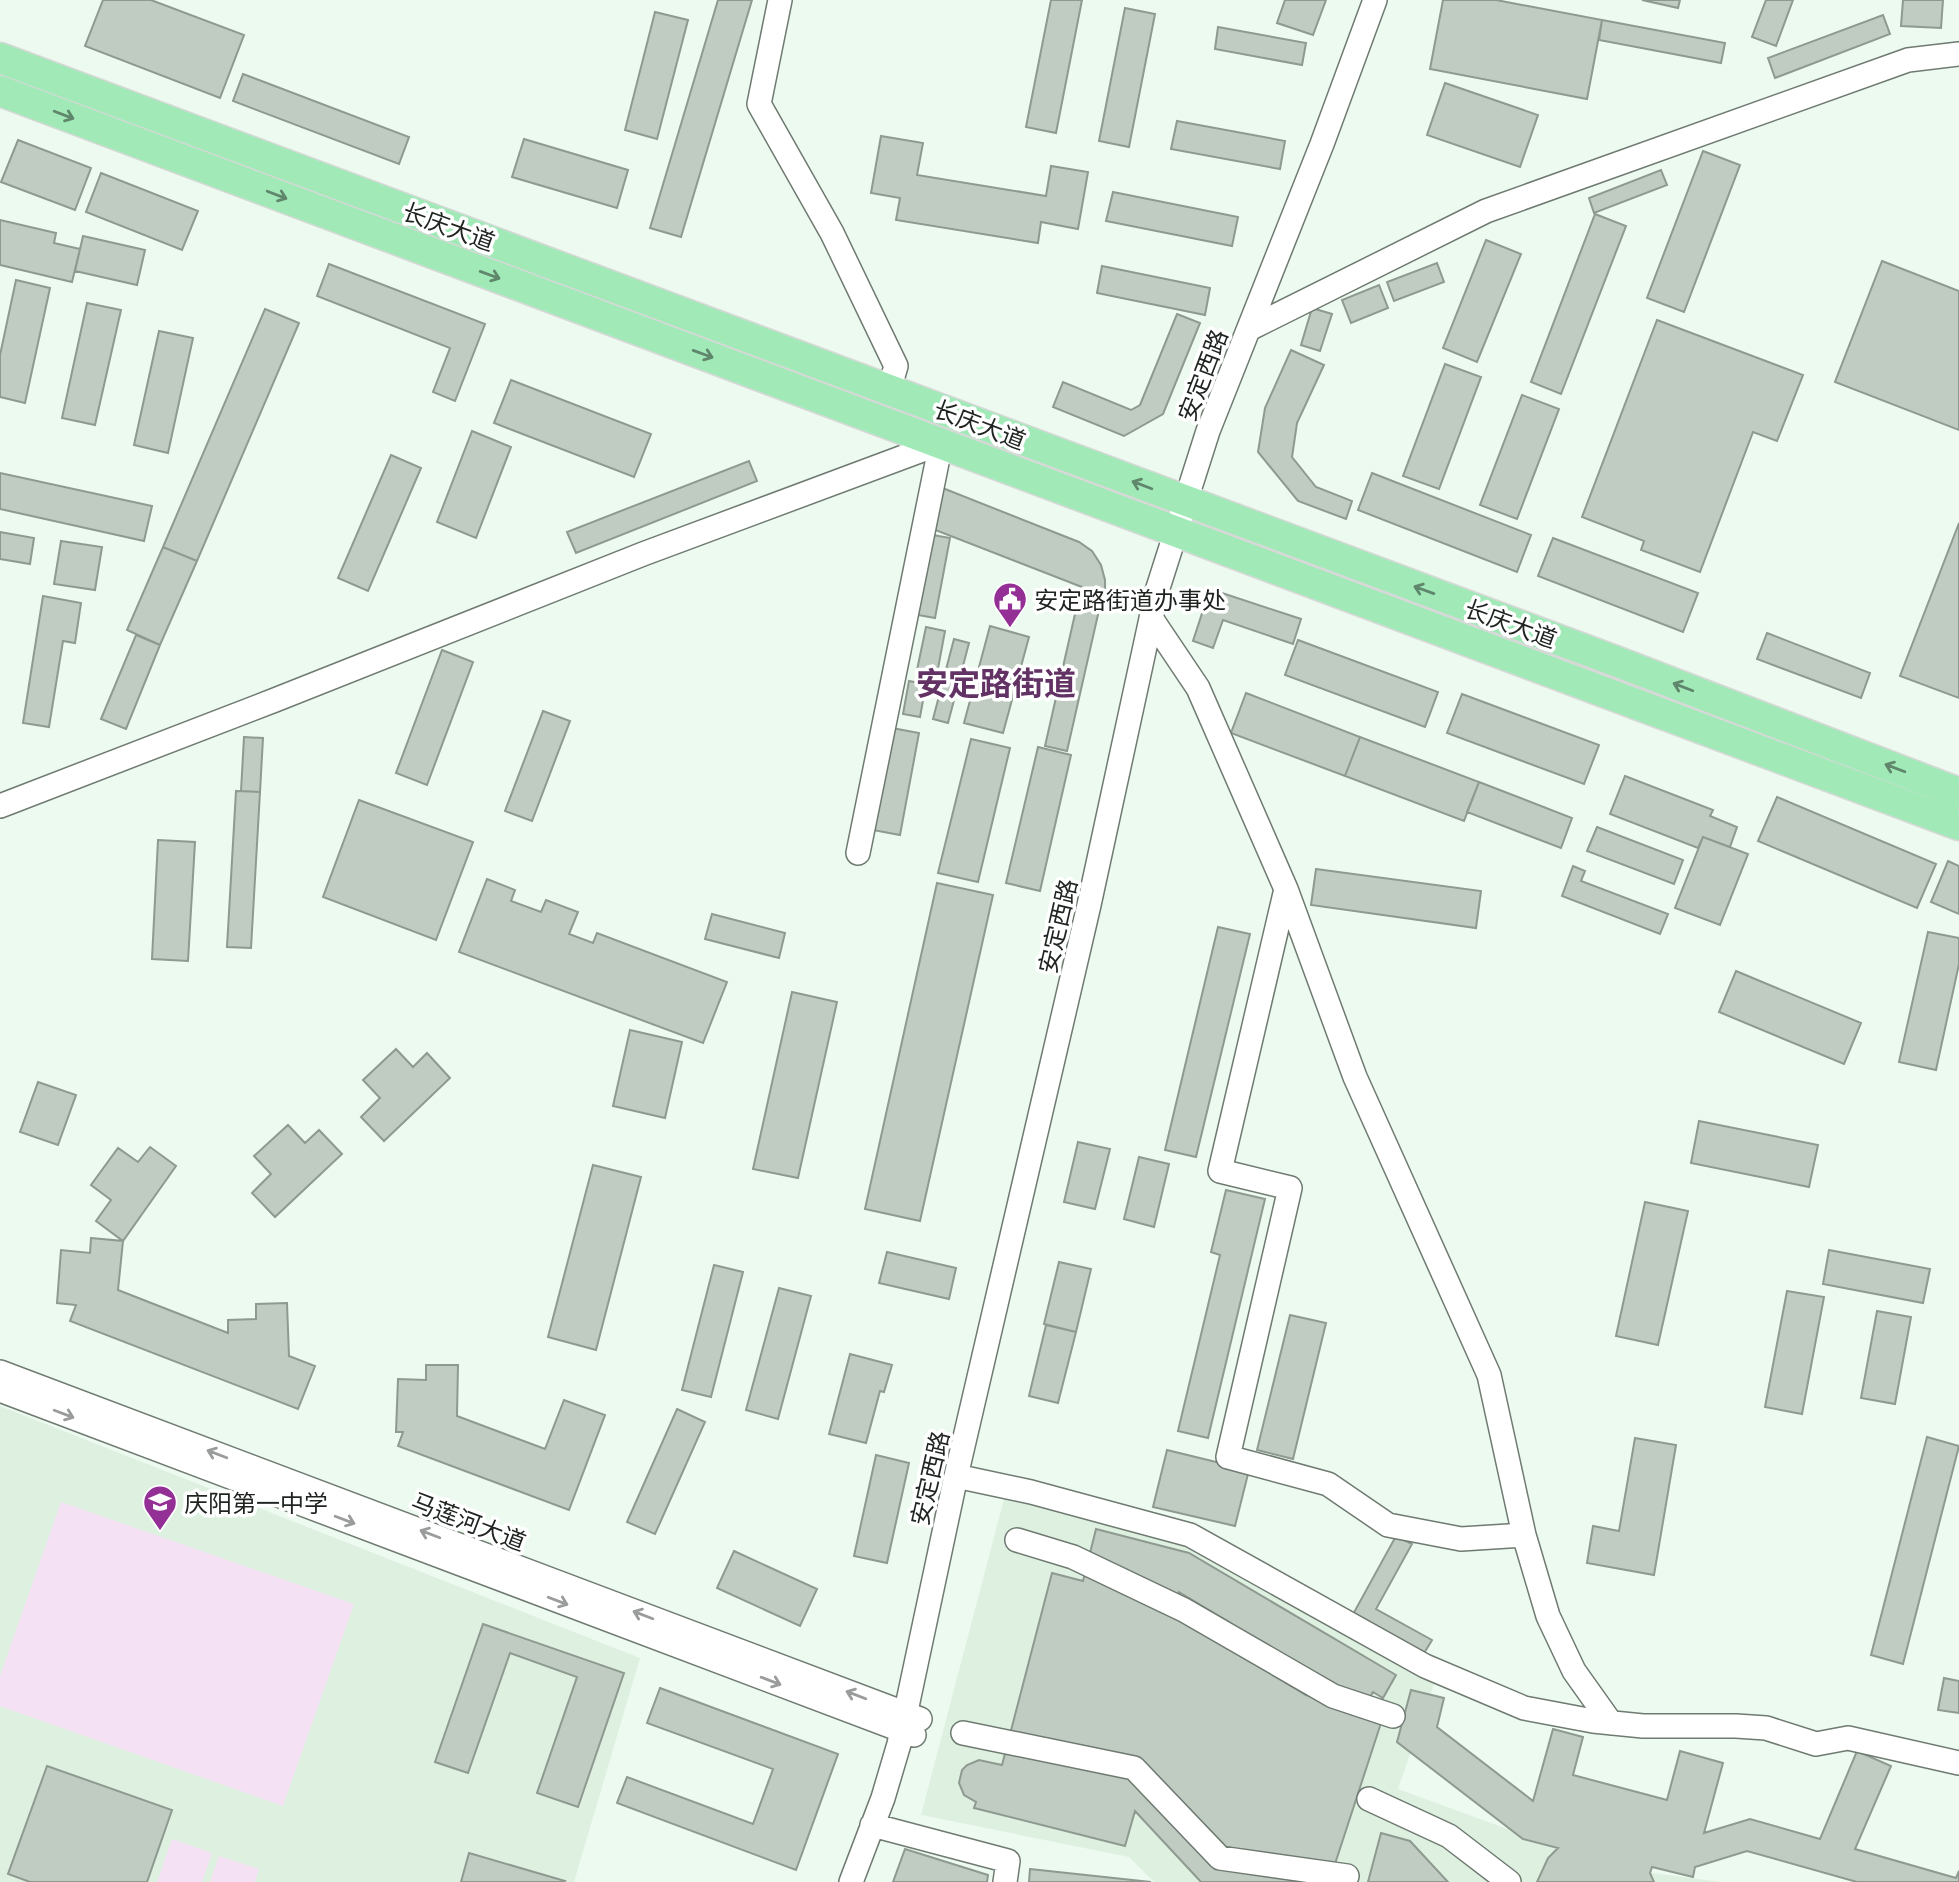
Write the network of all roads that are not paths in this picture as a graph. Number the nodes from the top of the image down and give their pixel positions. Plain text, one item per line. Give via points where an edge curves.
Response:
1 (780, 0) edge
2 (1376, 0) edge
3 (1391, 0) edge
4 (1959, 54) edge
5 (0, 58) edge
6 (0, 91) edge
7 (1259, 324) junction
8 (889, 390) junction
9 (941, 443) junction
10 (1191, 504) junction
11 (1182, 533) junction
12 (1157, 626) junction
13 (1959, 793) edge
14 (0, 806) edge
15 (1959, 825) edge
16 (858, 853) dead end
17 (1286, 889) junction
18 (0, 1372) edge
19 (0, 1390) edge
20 (964, 1478) junction
21 (1524, 1535) junction
22 (1017, 1540) dead end
23 (1393, 1716) dead end
24 (1611, 1723) junction
25 (911, 1725) junction
26 (963, 1733) dead end
27 (1959, 1763) edge
28 (1369, 1799) dead end
29 (880, 1828) junction
30 (1346, 1876) dead end
31 (851, 1882) edge
32 (867, 1882) edge
33 (1005, 1882) edge
34 (1509, 1882) edge

1 - 8 street via 759,104 832,233 896,366
2 - 7 street, 安定西路
3 - 7 street, 安定西路 via 1336,150
4 - 7 street via 1908,60 1486,211
5 - 8 main road, 长庆大道
6 -> 9 main road, 长庆大道
7 - 10 street, 安定西路 via 1222,437
10 -> 8 main road, 长庆大道
9 - 11 main road, 长庆大道
9 - 14 street via 643,554
9 - 16 street
10 - 11 street, 安定西路
13 -> 10 main road, 长庆大道
11 - 12 street, 安定西路 via 1157,590
11 - 15 main road, 长庆大道
12 - 17 street via 1198,688
12 - 20 street, 安定西路 via 1089,905
17 - 21 street via 1354,1077 1489,1375
17 - 21 street via 1220,1171 1290,1188 1228,1457 1328,1484 1388,1525 1461,1539
25 -> 18 street, 马莲河大道
19 -> 25 street, 马莲河大道
20 - 24 street via 1190,1535 1425,1666 1524,1709
20 - 25 street, 安定西路
21 - 24 street via 1548,1616 1574,1671
22 - 23 street via 1073,1557 1185,1610 1333,1696
24 - 27 street via 1766,1728 1816,1744 1848,1738
25 - 29 street, 安定西路 via 889,1776
26 - 30 street via 1134,1768 1220,1858
28 - 34 street via 1449,1836
29 - 31 street, 安定西路
29 - 32 street, 安定西路
29 - 33 street via 1008,1861

